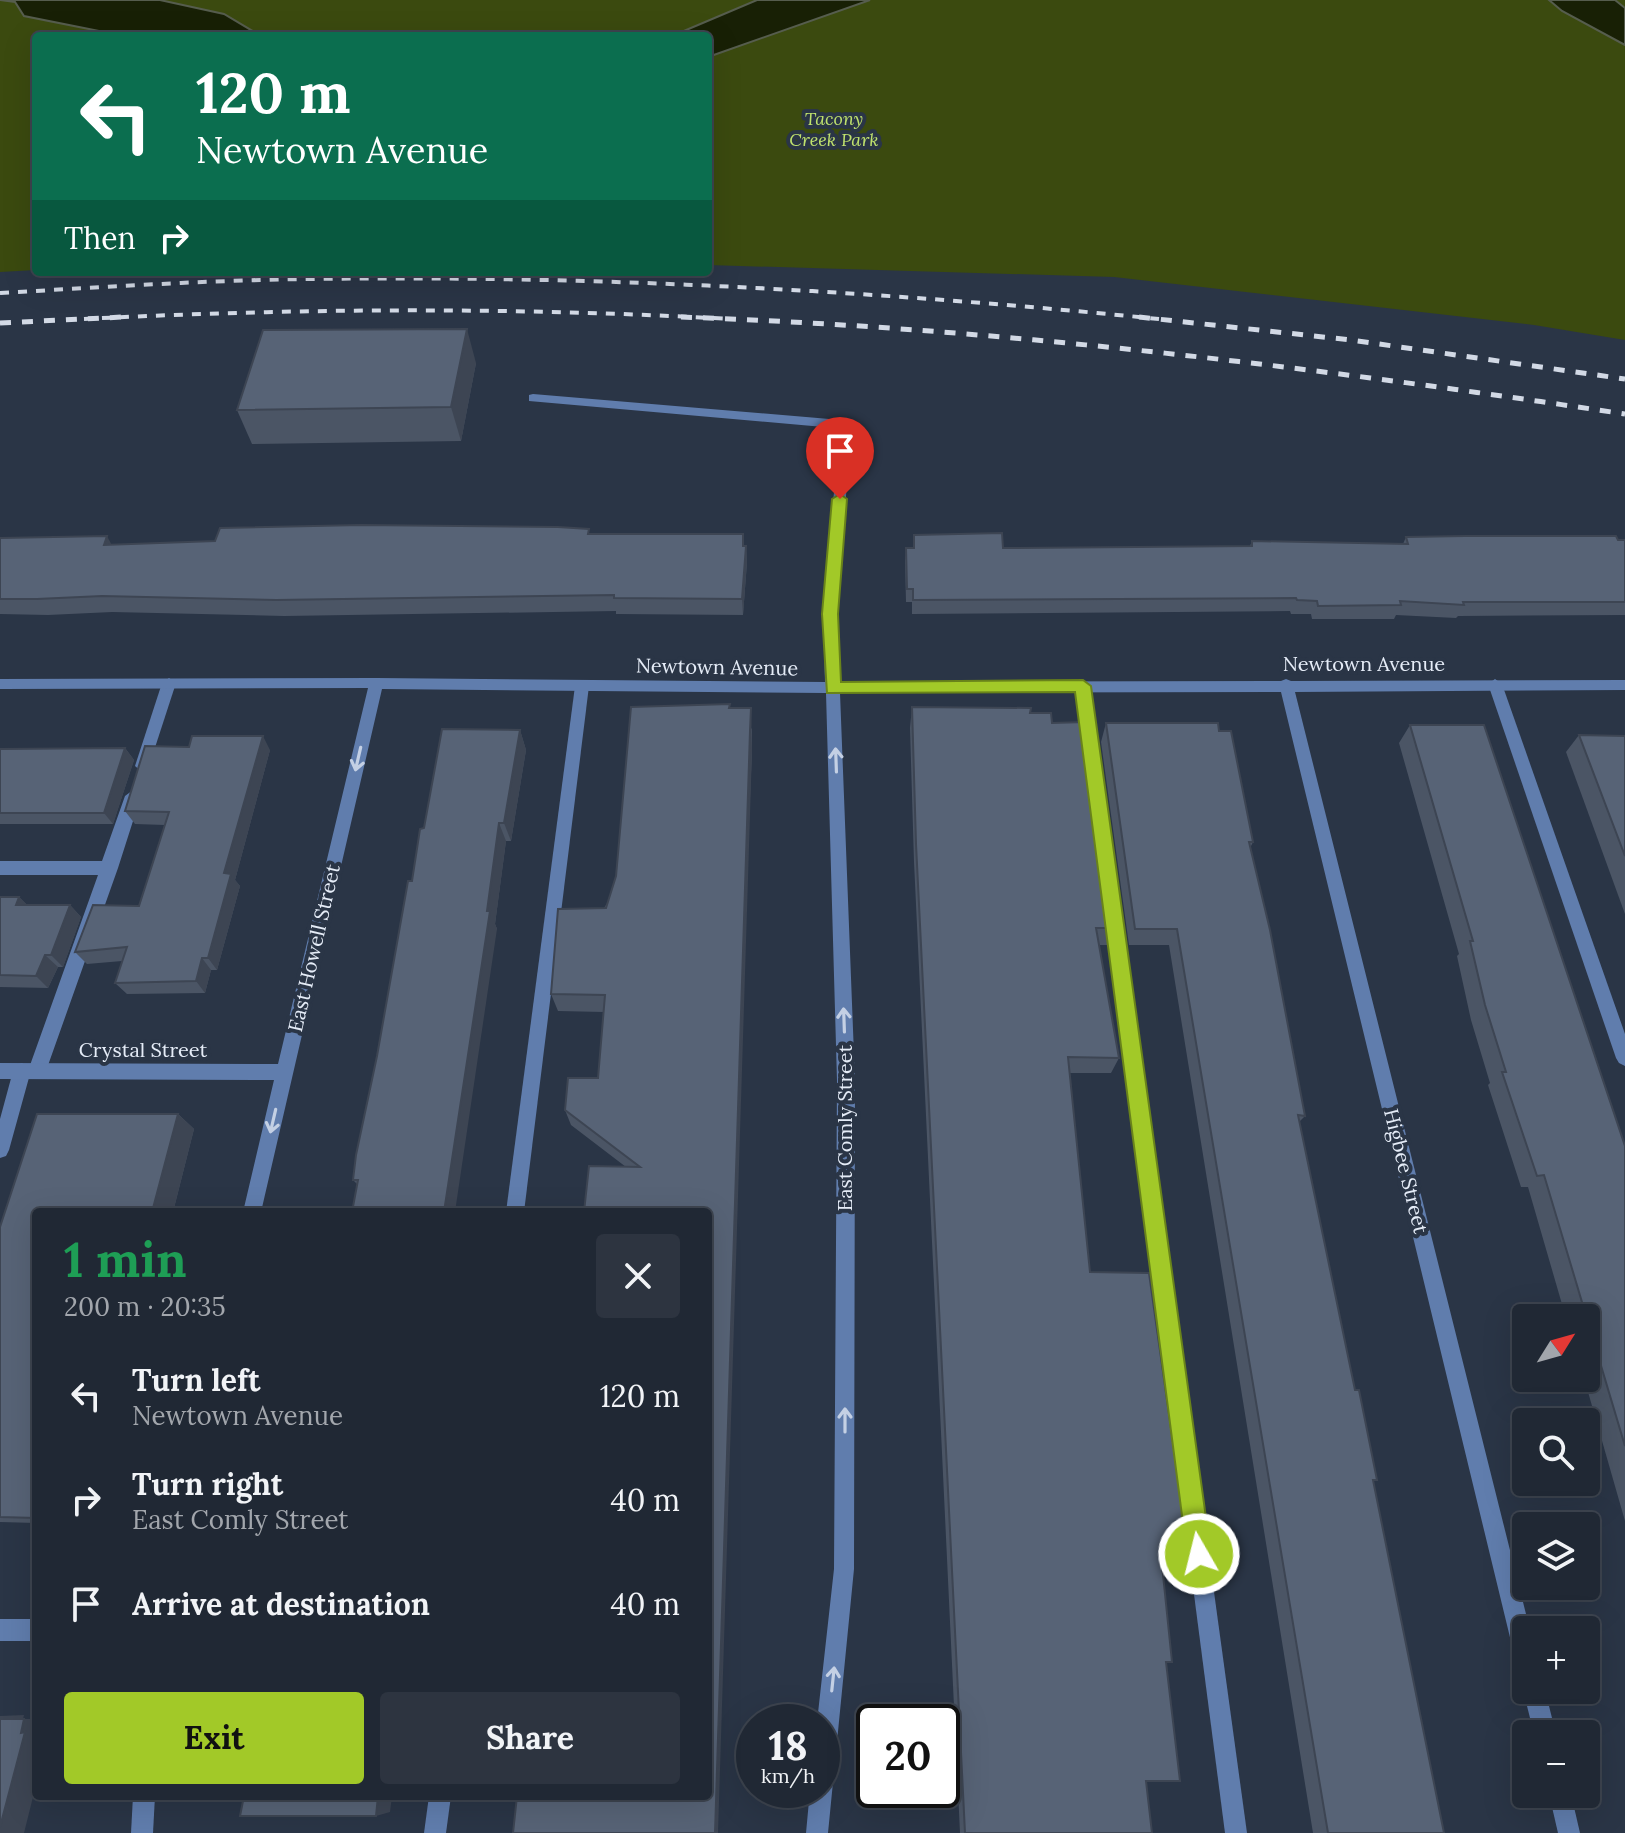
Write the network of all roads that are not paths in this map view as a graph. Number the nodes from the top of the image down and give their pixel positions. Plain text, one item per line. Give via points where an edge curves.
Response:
1 (533, 398) dead end
2 (169, 683) junction
3 (376, 683) junction
4 (0, 684) edge
5 (1286, 684) junction
6 (1495, 684) junction
7 (1625, 685) edge
8 (582, 686) junction
9 (1083, 686) junction
10 (833, 688) junction
11 (0, 868) edge
12 (110, 868) junction
13 (1625, 1058) edge
14 (0, 1071) edge
15 (29, 1071) junction
16 (285, 1072) junction
17 (0, 1150) edge
18 (253, 1208) edge
19 (516, 1208) edge
20 (1516, 1616) edge
21 (0, 1630) edge
22 (32, 1630) edge
23 (830, 1704) edge
24 (144, 1800) edge
25 (439, 1800) edge
26 (820, 1808) edge
27 (1563, 1808) edge
28 (142, 1833) edge
29 (435, 1833) edge
30 (817, 1833) edge
31 (1236, 1833) edge
32 (1569, 1833) edge

1 - 10 street, East Comly Street via 853,425 842,470 830,614
2 - 3 street, Newtown Avenue
2 - 4 street, Newtown Avenue
2 - 12 street
3 - 8 street, Newtown Avenue
3 -> 16 street, East Howell Street
5 - 6 street, Newtown Avenue
5 - 9 street, Newtown Avenue
5 - 20 street, Higbee Street
6 - 7 street, Newtown Avenue
6 - 13 street
8 - 10 street, Newtown Avenue
8 - 19 street
9 - 10 street, Newtown Avenue
9 - 31 street
23 -> 10 street, East Comly Street via 844,1569 846,1081
11 - 12 street
12 - 15 street
14 - 15 street, Crystal Street
15 - 16 street, Crystal Street
15 - 17 street
16 -> 18 street, East Howell Street
21 - 22 street
24 - 28 street
25 - 29 street
26 - 30 street, East Comly Street
27 - 32 street

